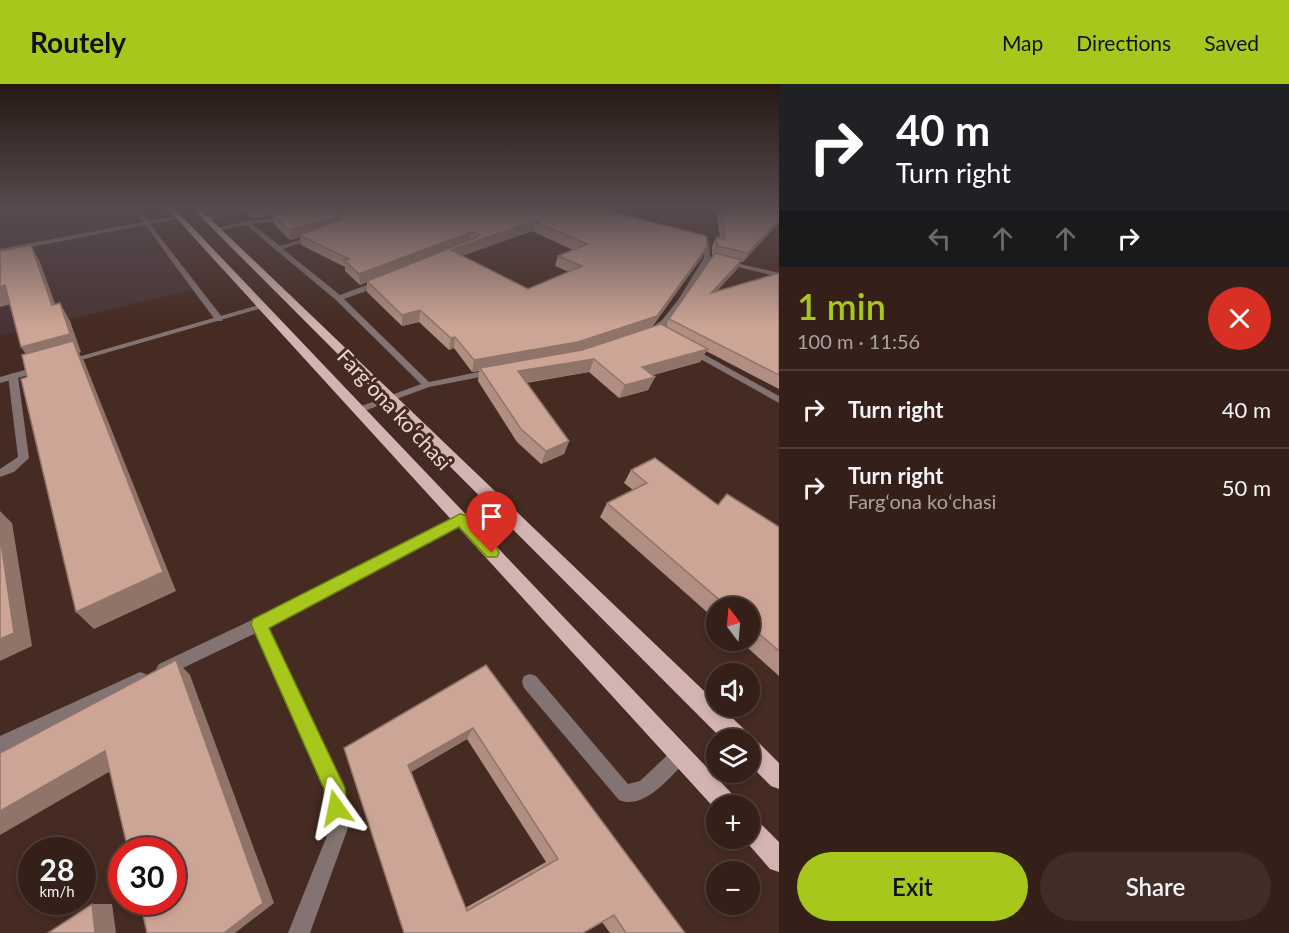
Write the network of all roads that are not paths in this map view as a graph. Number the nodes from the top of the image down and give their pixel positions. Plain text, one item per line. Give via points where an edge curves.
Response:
1 (18, 248) edge
2 (165, 248) edge
3 (206, 248) edge
4 (235, 248) edge
5 (282, 248) edge
6 (707, 248) edge
7 (278, 249) joint
8 (0, 251) edge
9 (707, 258) junction
10 (779, 275) edge
11 (393, 278) edge
12 (339, 298) junction
13 (262, 307) junction
14 (219, 319) junction
15 (656, 331) junction
16 (667, 337) edge
17 (636, 338) edge
18 (677, 343) edge
19 (59, 363) edge
20 (47, 367) edge
21 (508, 370) edge
22 (13, 376) junction
23 (0, 380) edge
24 (427, 385) junction
25 (389, 399) junction
26 (779, 400) edge
27 (359, 410) junction
28 (0, 473) edge
29 (460, 519) junction
30 (259, 624) junction
31 (530, 682) dead end
32 (728, 729) edge
33 (0, 745) edge
34 (681, 754) junction
35 (760, 760) edge
36 (779, 778) edge
37 (718, 795) edge
38 (760, 840) edge
39 (779, 860) edge
40 (299, 933) edge

1 - 8 street
2 - 14 street
3 - 13 main road, Fargʻona koʻchasi
4 - 25 main road, Fargʻona koʻchasi
5 - 7 street
6 - 9 street
7 - 12 street
9 - 10 street
9 - 15 street
11 - 12 street
12 - 24 street
13 - 14 street
13 - 27 main road, Fargʻona koʻchasi
14 - 19 street
15 - 16 street
15 - 17 street
18 - 26 street
20 - 22 street
21 - 24 street
22 - 23 street
22 - 28 street via 24,458
24 - 25 street
25 - 27 street
25 - 32 main road, Fargʻona koʻchasi
27 - 29 main road, Fargʻona koʻchasi
29 - 30 street
29 - 34 main road, Fargʻona koʻchasi
30 - 33 street
30 - 40 street via 334,788 339,828
31 - 34 street via 625,794 645,789
34 - 37 main road, Fargʻona koʻchasi
35 - 36 main road
38 - 39 main road

